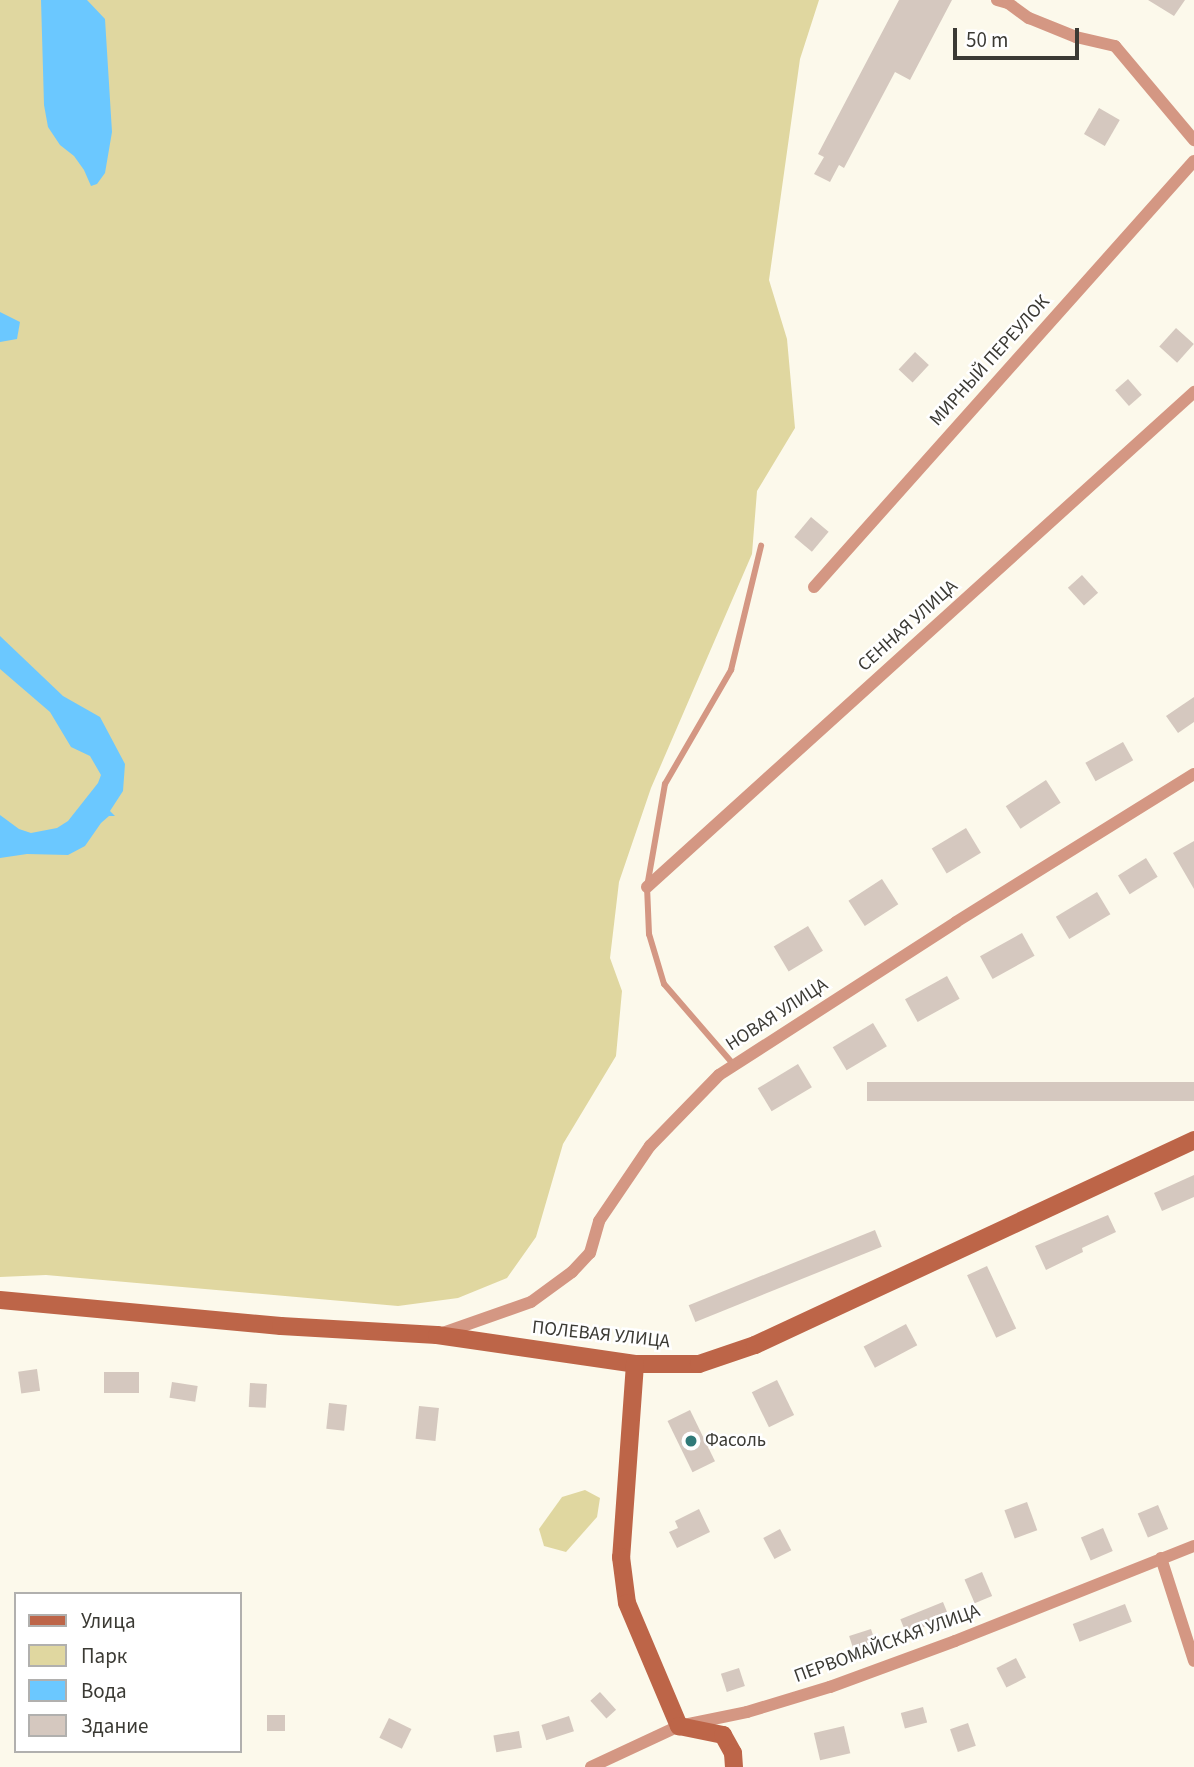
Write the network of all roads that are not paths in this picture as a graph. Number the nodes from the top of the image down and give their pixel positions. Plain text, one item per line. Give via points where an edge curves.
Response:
1 (997, 0) edge
2 (1194, 140) edge
3 (1194, 160) edge
4 (1194, 392) edge
5 (761, 546) dead end
6 (814, 587) dead end
7 (1194, 774) edge
8 (647, 887) junction
9 (734, 1065) junction
10 (1194, 1140) edge
11 (0, 1300) edge
12 (437, 1335) junction
13 (635, 1364) junction
14 (1194, 1546) edge
15 (1161, 1558) junction
16 (1194, 1661) edge
17 (679, 1726) junction
18 (591, 1767) edge
19 (734, 1767) edge

1 - 2 street via 1076,37 1115,46
3 - 6 street, МИРНЫЙ ПЕРЕУЛОК
4 - 8 street, СЕННАЯ УЛИЦА
5 - 8 lane via 732,670 665,784
7 - 9 street, НОВАЯ УЛИЦА
8 - 9 lane via 649,934 664,984
9 - 12 street, НОВАЯ УЛИЦА via 650,1146 599,1221 590,1252 572,1272 531,1302
10 - 13 street, ПОЛЕВАЯ УЛИЦА via 755,1345 699,1364
11 - 12 street, ПОЛЕВАЯ УЛИЦА
12 - 13 street, ПОЛЕВАЯ УЛИЦА
13 - 17 street via 621,1557 627,1603
14 - 15 street, ПЕРВОМАЙСКАЯ УЛИЦА
15 - 16 street
15 - 17 street, ПЕРВОМАЙСКАЯ УЛИЦА via 830,1687
17 - 18 street, ПЕРВОМАЙСКАЯ УЛИЦА
17 - 19 street via 723,1735 733,1753

